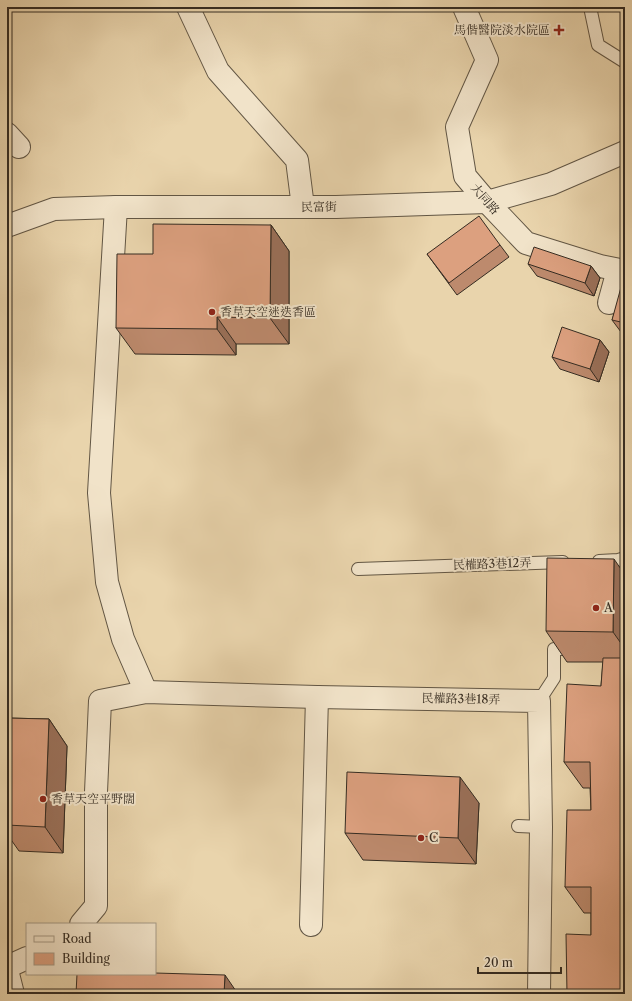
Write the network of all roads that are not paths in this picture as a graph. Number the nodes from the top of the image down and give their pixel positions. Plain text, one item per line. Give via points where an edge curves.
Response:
1 (188, 7) edge
2 (464, 7) edge
3 (590, 7) edge
4 (625, 62) edge
5 (625, 152) edge
6 (487, 202) junction
7 (116, 207) junction
8 (303, 207) junction
9 (7, 226) edge
10 (621, 270) edge
11 (609, 303) dead end
12 (625, 558) edge
13 (587, 561) edge
14 (571, 562) edge
15 (358, 569) dead end
16 (567, 650) edge
17 (146, 692) junction
18 (317, 697) junction
19 (540, 701) junction
20 (518, 826) dead end
21 (541, 827) junction
22 (82, 923) edge
23 (311, 925) dead end
24 (26, 958) edge
25 (7, 967) edge
26 (7, 970) edge
27 (13, 994) edge
28 (539, 994) edge

1 - 8 street via 218,71 297,160
2 - 6 street, 大同路 via 487,60 457,127 465,176
3 - 4 lane via 598,44
5 - 6 street, 民富街 via 551,184
6 - 8 street, 民富街
6 - 10 street, 大同路 via 526,243
7 - 8 street, 民富街
7 - 9 street, 民富街 via 54,209
7 - 17 street via 99,493 107,582 124,639
10 - 11 street
12 - 13 lane
14 - 15 lane, 民權路3巷12弄
16 - 19 lane via 554,649 554,678
17 - 18 street, 民權路3巷18弄
17 - 22 street, 民權路3巷18弄 via 100,701 96,792 96,906
18 - 19 street, 民權路3巷18弄
18 - 23 street
19 - 21 street
20 - 21 lane
21 - 28 street
24 - 25 street
26 - 27 street

